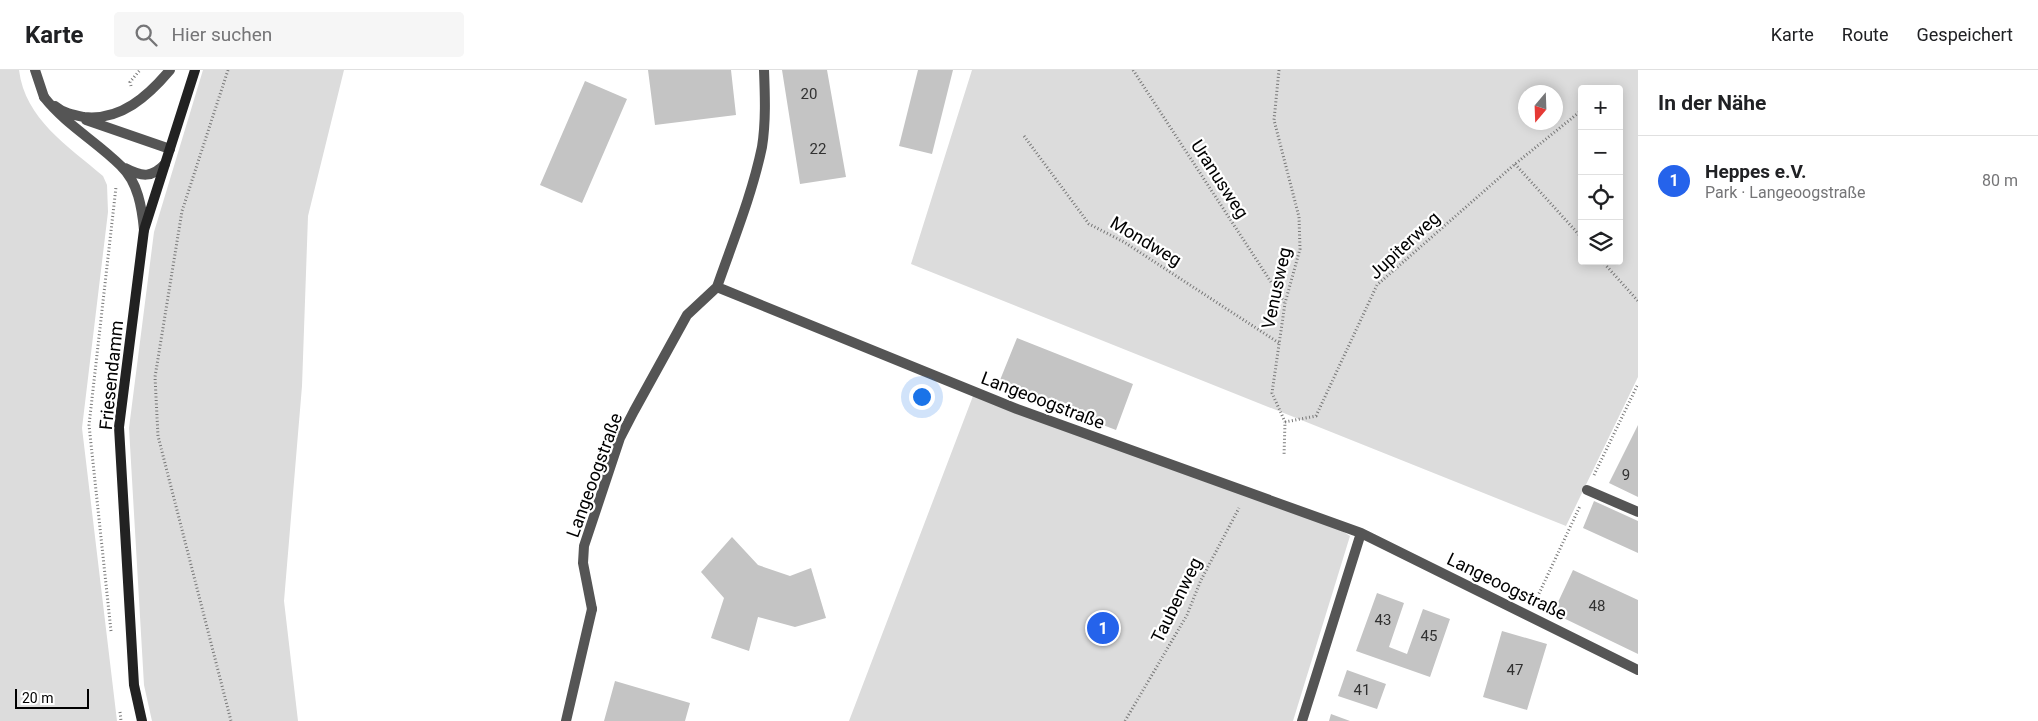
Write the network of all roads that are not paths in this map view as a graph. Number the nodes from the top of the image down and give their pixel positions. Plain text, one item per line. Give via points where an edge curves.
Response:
1 (35, 70) edge
2 (170, 70) edge
3 (195, 70) edge
4 (764, 70) edge
5 (44, 97) junction
6 (73, 115) junction
7 (170, 149) junction
8 (165, 164) junction
9 (122, 166) junction
10 (144, 230) junction
11 (717, 287) junction
12 (1587, 490) dead end
13 (1638, 512) edge
14 (1362, 533) junction
15 (1638, 670) edge
16 (142, 721) edge
17 (566, 721) edge
18 (1302, 721) edge

1 - 5 street
2 - 6 street via 136,103 110,116
3 - 7 main road, Friesendamm
4 - 11 street, Langeoogstraße via 762,145 753,184
5 - 6 street via 58,109
5 - 9 street via 70,125
6 - 7 street
7 - 8 main road, Friesendamm
8 - 9 street via 157,173 148,176
8 - 10 main road, Friesendamm
9 - 10 street via 137,191
10 - 16 main road, Friesendamm via 119,427 134,685
11 - 14 street, Langeoogstraße via 1017,409
11 - 17 street, Langeoogstraße via 687,314 620,438 584,546 583,563 592,609
12 - 13 street
14 - 15 street, Langeoogstraße
14 - 18 street

